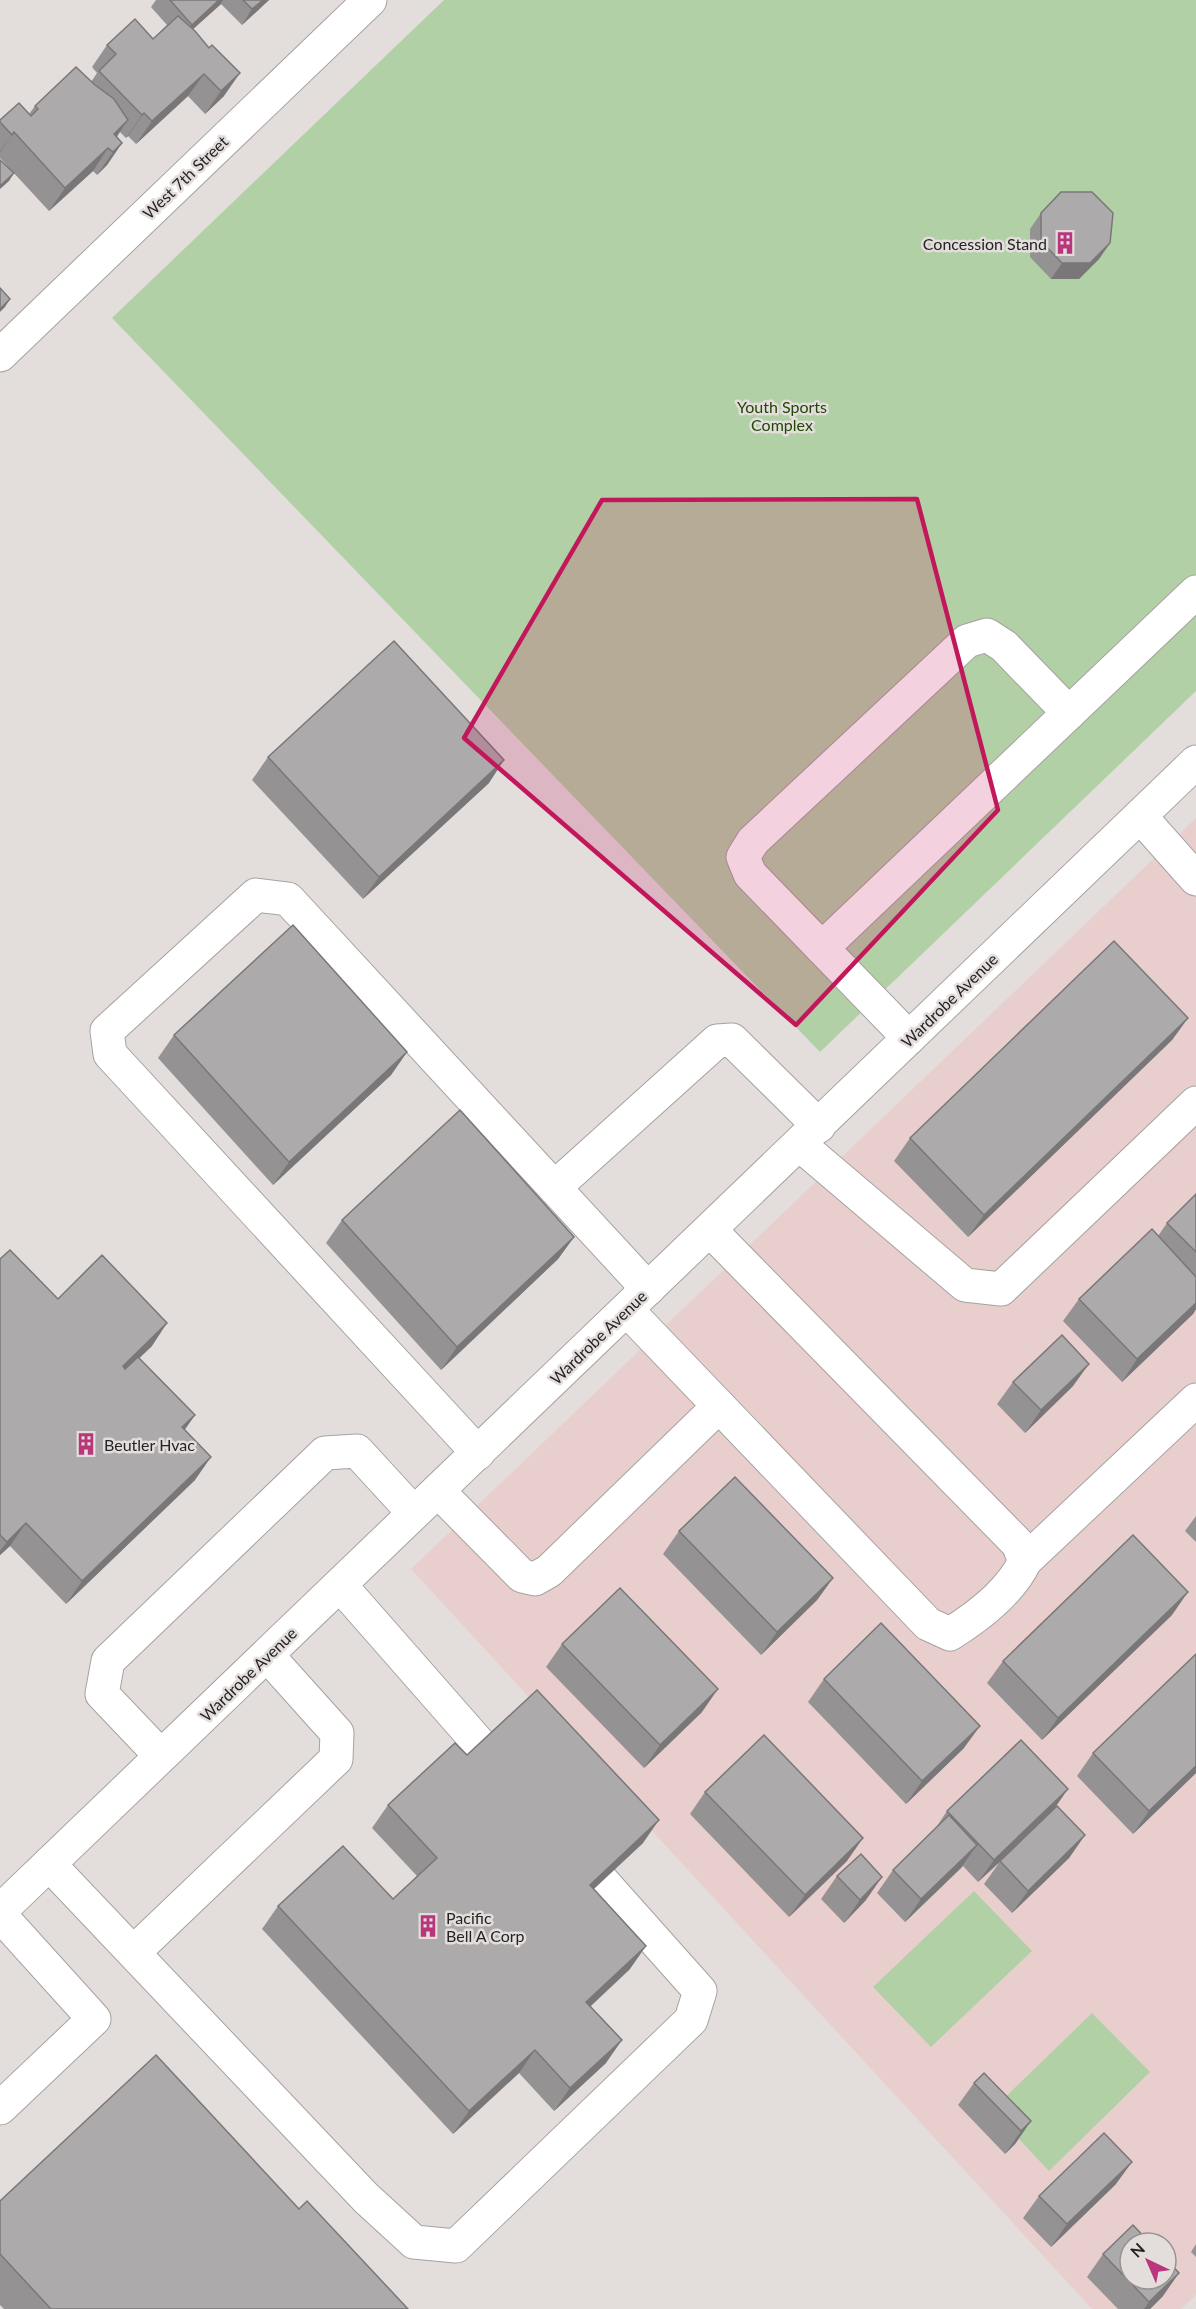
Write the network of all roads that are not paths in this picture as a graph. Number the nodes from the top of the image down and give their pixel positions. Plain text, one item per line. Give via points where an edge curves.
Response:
1 (370, 0) edge
2 (0, 354) edge
3 (1196, 592) edge
4 (1069, 713) junction
5 (1196, 762) edge
6 (1140, 816) junction
7 (1196, 879) edge
8 (822, 948) junction
9 (909, 1038) junction
10 (1196, 1103) edge
11 (809, 1135) junction
12 (555, 1187) junction
13 (710, 1230) junction
14 (638, 1299) junction
15 (1196, 1400) edge
16 (719, 1406) junction
17 (478, 1453) junction
18 (438, 1491) junction
19 (414, 1513) junction
20 (1025, 1561) junction
21 (340, 1585) junction
22 (267, 1655) junction
23 (483, 1748) edge
24 (161, 1756) junction
25 (49, 1864) junction
26 (602, 1881) edge
27 (0, 1913) edge
28 (134, 1952) junction
29 (0, 2108) edge

1 - 2 street, West 7th Street
3 - 4 street
4 - 8 street
4 - 8 street via 1005,646 987,635 967,641 753,841 743,857 750,874
5 - 6 street, Wardrobe Avenue
6 - 7 street
6 - 9 street, Wardrobe Avenue
8 - 9 street
9 - 11 street, Wardrobe Avenue
10 - 11 street via 1000,1289 965,1285
11 - 12 street via 732,1040 717,1041
11 - 13 street, Wardrobe Avenue
12 - 14 street
12 - 17 street via 288,899 256,895 107,1031 110,1054
13 - 14 street, Wardrobe Avenue
13 - 20 street via 1018,1544
14 - 16 street
14 - 17 street, Wardrobe Avenue
15 - 20 street
16 - 18 street via 549,1571 535,1579 522,1576
16 - 20 street via 928,1624 950,1634 972,1620 1018,1576
17 - 18 street, Wardrobe Avenue
18 - 19 street, Wardrobe Avenue
19 - 21 street, Wardrobe Avenue
19 - 24 street via 357,1452 325,1454 116,1653 108,1661 102,1695
21 - 22 street, Wardrobe Avenue
21 - 23 street
22 - 24 street, Wardrobe Avenue
22 - 28 street via 337,1733 336,1759
24 - 25 street, Wardrobe Avenue
25 - 27 street, Wardrobe Avenue
25 - 28 street
26 - 28 street via 700,1991 690,2020 456,2246 414,2242 366,2198
27 - 29 street via 94,2019

